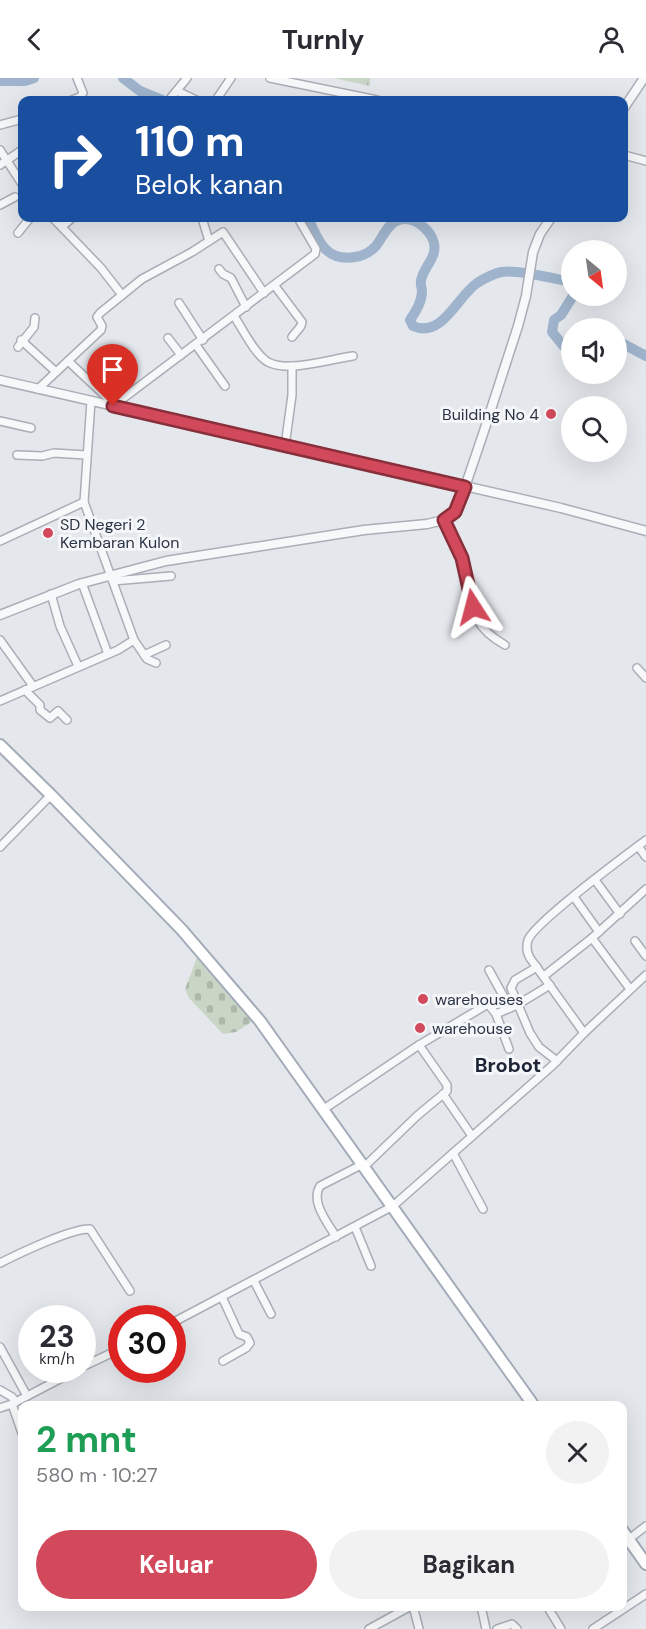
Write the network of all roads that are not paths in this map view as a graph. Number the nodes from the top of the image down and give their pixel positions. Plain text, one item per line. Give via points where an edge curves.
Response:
1 (77, 78) edge
2 (187, 78) edge
3 (231, 78) edge
4 (270, 78) edge
5 (644, 78) edge
6 (177, 91) junction
7 (83, 93) junction
8 (81, 96) edge
9 (85, 96) edge
10 (173, 96) edge
11 (188, 96) edge
12 (219, 96) edge
13 (358, 96) edge
14 (628, 102) edge
15 (18, 120) edge
16 (0, 125) edge
17 (0, 150) edge
18 (18, 153) edge
19 (628, 156) edge
20 (7, 161) junction
21 (646, 161) edge
22 (0, 165) edge
23 (18, 178) edge
24 (15, 197) dead end
25 (0, 205) edge
26 (27, 222) edge
27 (58, 222) edge
28 (68, 222) edge
29 (203, 222) edge
30 (300, 222) edge
31 (549, 222) edge
32 (63, 226) junction
33 (18, 233) dead end
34 (209, 241) junction
35 (219, 269) dead end
36 (275, 286) junction
37 (264, 293) junction
38 (122, 295) junction
39 (179, 303) dead end
40 (246, 307) junction
41 (234, 316) junction
42 (35, 318) dead end
43 (291, 337) dead end
44 (168, 338) dead end
45 (203, 339) junction
46 (196, 345) junction
47 (182, 355) junction
48 (353, 356) dead end
49 (68, 361) junction
50 (292, 366) junction
51 (56, 372) junction
52 (0, 381) edge
53 (225, 386) dead end
54 (38, 389) junction
55 (91, 401) junction
56 (114, 405) junction
57 (0, 421) edge
58 (31, 428) dead end
59 (285, 446) junction
60 (17, 455) dead end
61 (86, 455) junction
62 (465, 487) junction
63 (84, 502) junction
64 (444, 520) junction
65 (646, 531) edge
66 (0, 541) edge
67 (171, 576) dead end
68 (112, 578) junction
69 (81, 583) junction
70 (51, 594) junction
71 (0, 615) edge
72 (0, 639) edge
73 (134, 640) junction
74 (166, 645) dead end
75 (506, 645) dead end
76 (108, 654) junction
77 (144, 656) junction
78 (156, 663) dead end
79 (78, 666) junction
80 (637, 668) dead end
81 (646, 678) edge
82 (33, 686) junction
83 (25, 690) junction
84 (0, 701) edge
85 (68, 720) dead end
86 (0, 746) edge
87 (51, 795) junction
88 (646, 840) edge
89 (638, 846) junction
90 (0, 847) edge
91 (646, 856) edge
92 (595, 880) junction
93 (646, 889) edge
94 (574, 897) junction
95 (620, 914) junction
96 (598, 932) junction
97 (592, 938) junction
98 (634, 941) dead end
99 (646, 956) edge
100 (537, 967) junction
101 (489, 970) dead end
102 (646, 975) edge
103 (544, 976) junction
104 (550, 985) junction
105 (630, 989) junction
106 (513, 1007) junction
107 (496, 1014) junction
108 (584, 1033) junction
109 (419, 1045) junction
110 (509, 1049) dead end
111 (557, 1061) junction
112 (443, 1094) junction
113 (324, 1108) junction
114 (472, 1136) junction
115 (453, 1154) junction
116 (364, 1165) junction
117 (393, 1206) junction
118 (483, 1209) dead end
119 (355, 1227) junction
120 (336, 1237) junction
121 (0, 1263) edge
122 (371, 1266) dead end
123 (254, 1281) junction
124 (130, 1291) dead end
125 (222, 1297) junction
126 (271, 1314) dead end
127 (186, 1316) edge
128 (0, 1347) edge
129 (224, 1361) dead end
130 (52, 1383) edge
131 (0, 1390) edge
132 (27, 1396) junction
133 (530, 1401) edge
134 (14, 1403) junction
135 (0, 1408) edge
136 (18, 1418) edge
137 (646, 1526) edge
138 (627, 1535) edge
139 (627, 1536) edge
140 (646, 1564) edge
141 (646, 1594) edge
142 (627, 1607) edge
143 (403, 1611) edge
144 (414, 1611) edge
145 (482, 1611) edge
146 (551, 1611) edge
147 (620, 1611) edge
148 (369, 1629) edge
149 (419, 1629) edge
150 (486, 1629) edge
151 (497, 1629) edge
152 (517, 1629) edge
153 (561, 1629) edge
154 (593, 1629) edge

1 - 7 street
2 - 6 street
3 - 12 street
4 - 13 street
5 - 14 street
6 - 10 street
6 - 11 street
7 - 8 street
7 - 9 street
15 - 16 street
17 - 20 street
18 - 20 street
19 - 21 street
20 - 22 street
20 - 23 street
24 - 25 street
26 - 33 street
27 - 32 street
28 - 32 street
29 - 34 street
30 - 36 street via 316,253
31 - 62 street via 536,244 518,326
32 - 38 street
34 - 37 street via 223,232
34 - 38 street via 153,272
35 - 40 street via 231,278
36 - 37 street
36 - 43 street via 302,324
37 - 40 street
38 - 49 street via 98,315 101,330
39 - 45 street
40 - 41 street
41 - 45 street
41 - 50 street via 264,360
42 - 51 street via 34,327 19,344
44 - 47 street
45 - 46 street
46 - 47 street
46 - 53 street
47 - 56 street
48 - 50 street
49 - 51 street
49 - 56 street
50 - 59 street
51 - 54 street
52 - 54 street
54 - 55 street
55 - 56 street
55 - 61 street
56 - 59 street
57 - 58 street
59 - 62 street
60 - 61 street
61 - 63 street
62 - 64 street via 455,512
62 - 65 street
63 - 66 street
63 - 68 street
64 - 68 street via 166,561
64 - 75 street via 462,558 478,622 490,636
67 - 68 street
68 - 69 street
68 - 73 street
69 - 70 street
69 - 76 street
70 - 71 street
70 - 79 street
72 - 82 street
73 - 76 street
73 - 77 street
74 - 77 street
76 - 79 street
77 - 78 street
79 - 82 street
80 - 81 street
82 - 83 street
83 - 84 street
83 - 85 street via 50,718 58,711
86 - 87 main road
87 - 90 street
87 - 113 main road via 232,987
88 - 89 street
89 - 91 street
89 - 92 street
92 - 94 street
92 - 95 street
93 - 95 street
94 - 96 street
94 - 100 street via 528,939 527,953
95 - 96 street
96 - 97 street
97 - 103 street
97 - 105 street
98 - 99 street
100 - 103 street
100 - 106 street via 512,982
101 - 106 street
102 - 105 street
103 - 104 street
104 - 106 street
104 - 108 street
105 - 108 street
106 - 107 street
106 - 111 street via 539,1047
107 - 109 street via 488,1004
107 - 110 street
108 - 111 street
109 - 112 street via 447,1085
109 - 113 street
111 - 114 street
112 - 114 street
112 - 116 street
113 - 116 main road
114 - 115 street
115 - 117 street
115 - 118 street
116 - 117 main road
116 - 120 street via 317,1191 316,1201
117 - 119 street
117 - 133 main road
119 - 120 street
119 - 122 street
120 - 123 street
121 - 124 street via 87,1228
123 - 125 street
123 - 126 street
125 - 127 street
125 - 129 street via 239,1334 250,1343
128 - 132 street
130 - 132 street
131 - 134 street via 12,1397
132 - 134 street
134 - 135 street
134 - 136 street
137 - 138 street
139 - 140 main road
141 - 142 street
143 - 148 street
144 - 149 street
145 - 150 street
146 - 153 street
147 - 154 street
151 - 152 street via 513,1624

